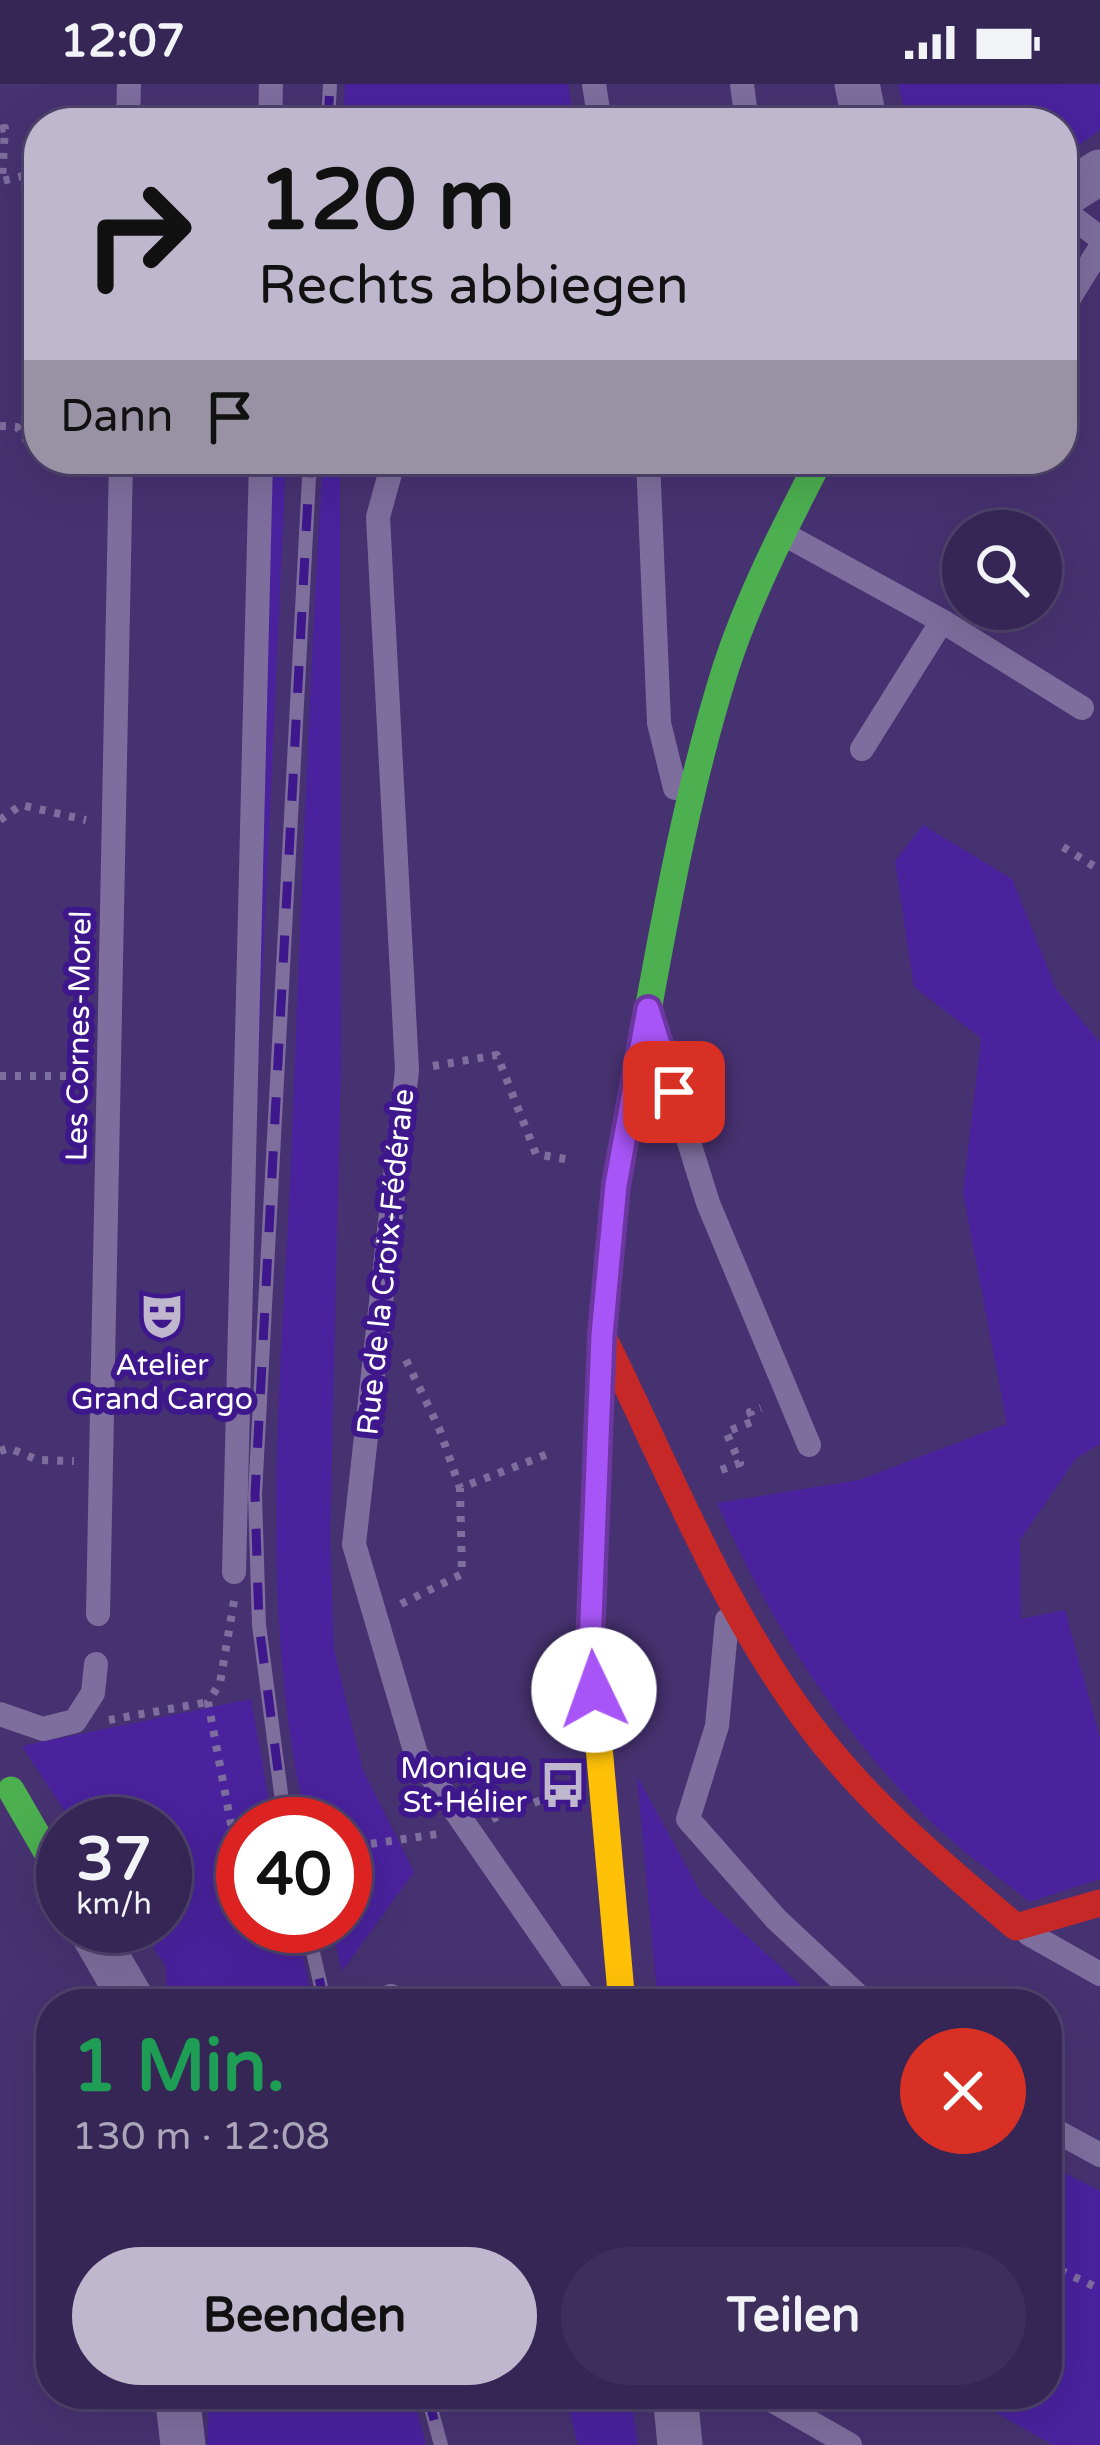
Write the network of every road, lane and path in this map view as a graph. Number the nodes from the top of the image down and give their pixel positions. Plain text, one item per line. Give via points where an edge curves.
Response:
1 (0, 129) edge
2 (24, 176) edge
3 (1100, 248) edge
4 (1077, 286) edge
5 (121, 474) edge
6 (261, 474) edge
7 (390, 474) edge
8 (649, 474) edge
9 (805, 474) edge
10 (780, 532) junction
11 (942, 621) joint
12 (956, 630) edge
13 (1082, 708) dead end
14 (862, 749) dead end
15 (684, 819) junction
16 (0, 820) edge
17 (113, 824) junction
18 (1063, 847) dead end
19 (1100, 871) edge
20 (648, 1009) junction
21 (433, 1066) dead end
22 (0, 1076) edge
23 (82, 1076) dead end
24 (575, 1160) dead end
25 (382, 1311) junction
26 (602, 1335) junction
27 (752, 1411) dead end
28 (809, 1445) dead end
29 (561, 1449) dead end
30 (0, 1451) edge
31 (38, 1460) dead end
32 (714, 1473) dead end
33 (460, 1488) junction
34 (233, 1572) joint
35 (730, 1594) junction
36 (98, 1614) dead end
37 (375, 1616) junction
38 (96, 1664) dead end
39 (208, 1702) junction
40 (143, 1713) dead end
41 (0, 1714) edge
42 (601, 1778) junction
43 (11, 1790) dead end
44 (226, 1797) edge
45 (467, 1829) junction
46 (36, 1833) edge
47 (372, 1843) edge
48 (1100, 1903) edge
49 (1016, 1927) junction
50 (105, 1953) edge
51 (1100, 1974) edge
52 (125, 1989) edge
53 (579, 1989) edge
54 (621, 1989) edge
55 (851, 1989) edge
56 (1062, 2134) edge
57 (1100, 2155) edge
58 (1062, 2271) edge
59 (1100, 2289) edge
60 (179, 2409) edge
61 (676, 2409) edge
62 (787, 2409) edge
63 (183, 2445) edge
64 (680, 2445) edge
65 (850, 2445) edge

1 - 2 path via 2,181
3 - 4 lane
5 - 17 lane, Les Cornes-Morel
6 - 34 lane
7 - 25 lane, Rue de la Croix-Fédérale via 378,518 407,1070
8 - 15 lane via 659,723
9 - 10 street
10 - 11 lane
10 - 15 street via 728,665
11 - 14 lane
12 - 13 lane
15 - 20 street
16 - 17 path via 21,805
17 - 36 lane, Les Cornes-Morel
18 - 19 path
20 - 26 street via 616,1185
20 - 28 lane via 708,1203
21 - 24 path via 496,1055 536,1154
22 - 23 path
25 - 33 path
25 - 37 lane, Rue de la Croix-Fédérale via 354,1544
26 - 35 street
26 - 42 street via 590,1646
27 - 32 path via 754,1421 726,1432 740,1463
29 - 33 path
30 - 31 path
33 - 37 path via 462,1574
34 - 39 path via 229,1648
35 - 49 street via 811,1727 906,1834
35 - 55 lane via 717,1726 688,1819
37 - 45 lane, Rue de la Croix-Fédérale via 416,1754
38 - 41 lane via 93,1693 75,1721 44,1729
39 - 40 path
39 - 44 path
42 - 45 path
42 - 54 street
43 - 46 street
45 - 47 path
45 - 53 lane, Rue de la Croix-Fédérale
48 - 49 street
49 - 51 lane
50 - 52 street
56 - 57 lane
58 - 59 path
60 - 63 street
61 - 64 street
62 - 65 lane

